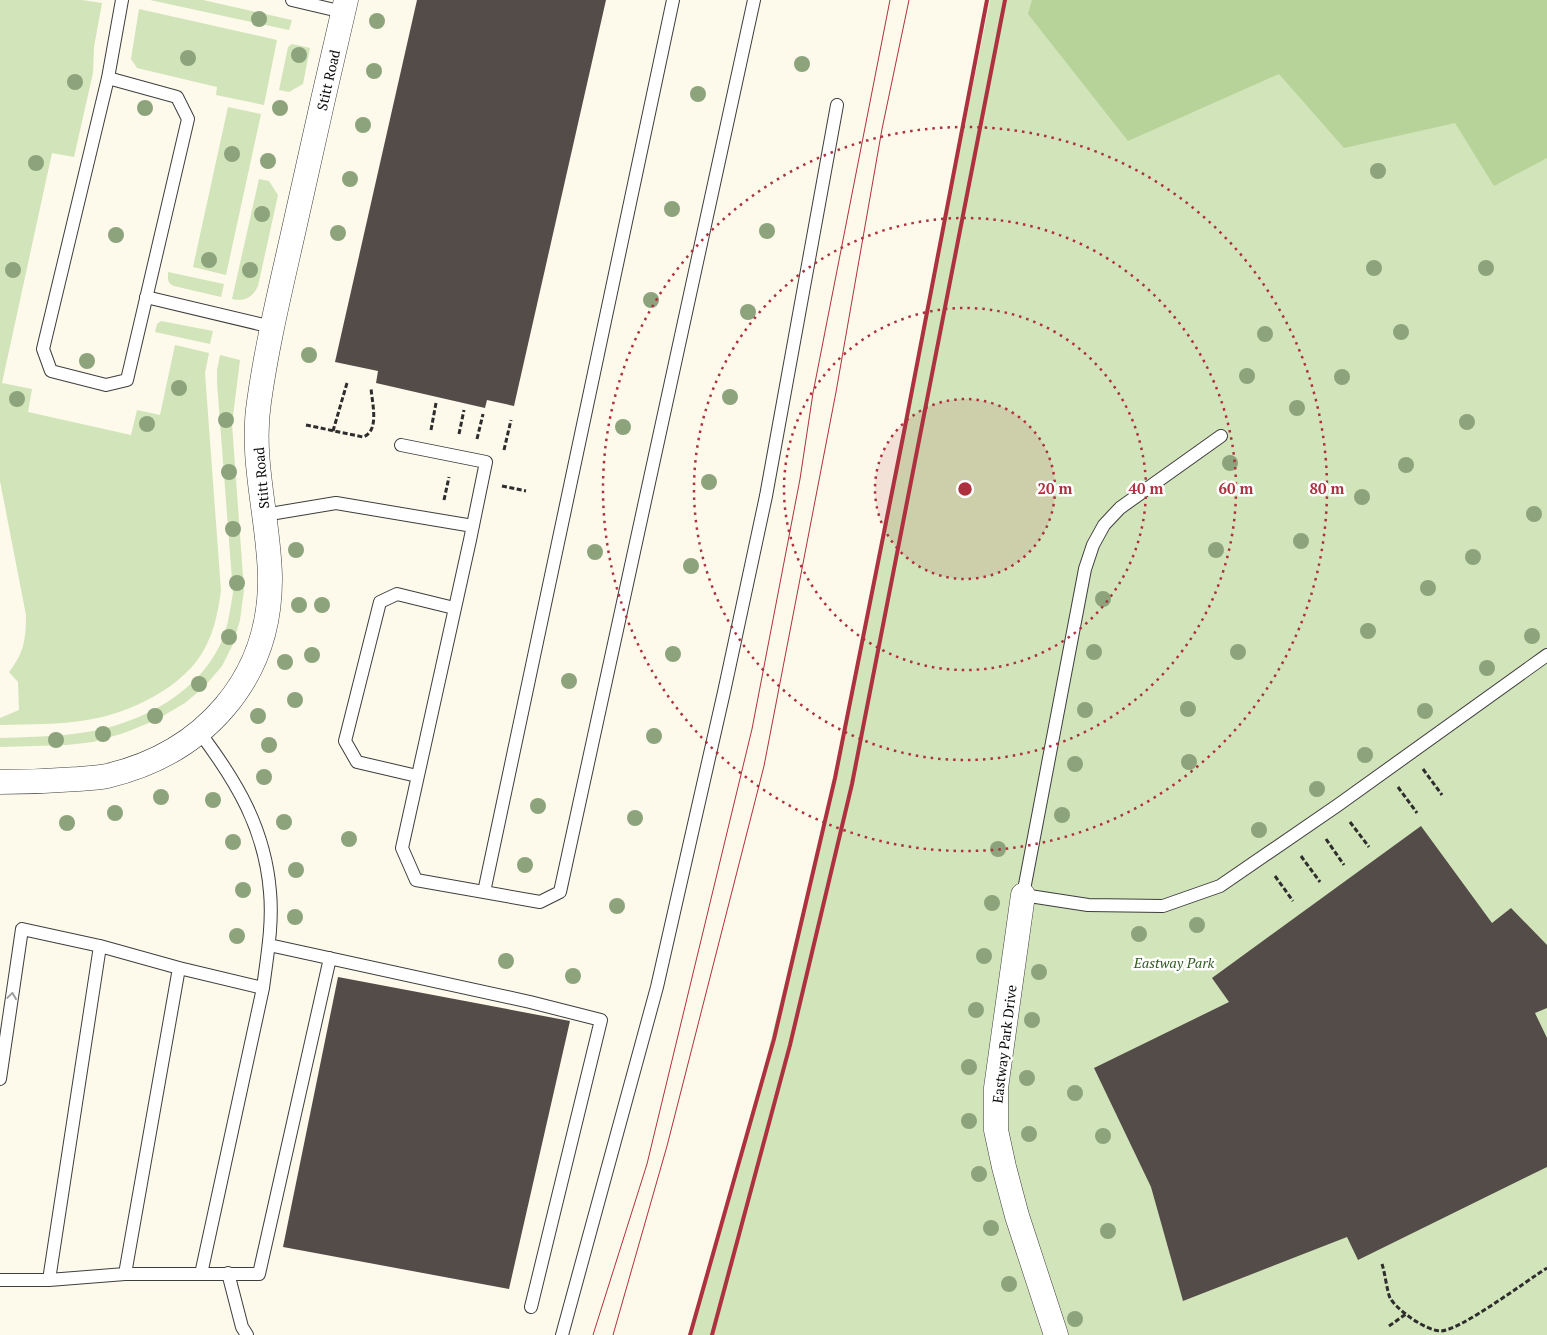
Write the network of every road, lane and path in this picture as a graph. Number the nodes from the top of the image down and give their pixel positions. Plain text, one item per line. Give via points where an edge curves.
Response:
1 (122, 0) edge
2 (292, 0) edge
3 (673, 0) edge
4 (754, 0) edge
5 (345, 6) edge
6 (108, 78) junction
7 (837, 106) dead end
8 (146, 297) junction
9 (272, 327) junction
10 (348, 383) dead end
11 (371, 388) dead end
12 (306, 425) dead end
13 (333, 431) junction
14 (1221, 436) dead end
15 (401, 445) dead end
16 (264, 515) junction
17 (473, 526) junction
18 (454, 608) junction
19 (1547, 655) edge
20 (200, 732) junction
21 (1411, 753) junction
22 (1387, 770) junction
23 (417, 776) junction
24 (0, 782) edge
25 (1442, 795) dead end
26 (1338, 805) junction
27 (1417, 812) dead end
28 (1314, 822) junction
29 (1289, 839) junction
30 (1369, 847) dead end
31 (1262, 857) junction
32 (1344, 865) dead end
33 (1320, 882) dead end
34 (484, 892) junction
35 (1023, 895) junction
36 (1293, 902) dead end
37 (269, 945) junction
38 (100, 946) junction
39 (330, 958) junction
40 (180, 968) junction
41 (263, 988) junction
42 (0, 1079) edge
43 (1382, 1264) dead end
44 (1547, 1268) edge
45 (228, 1273) junction
46 (126, 1274) junction
47 (202, 1274) junction
48 (0, 1280) edge
49 (49, 1280) junction
50 (531, 1307) dead end
51 (1406, 1314) junction
52 (1389, 1326) dead end
53 (248, 1335) edge
54 (562, 1335) edge
55 (1056, 1335) edge

1 - 6 lane
2 - 5 lane
3 - 34 lane
4 - 34 lane via 560,892 540,902
5 - 9 street, Stitt Road
6 - 8 lane via 177,97 188,119
6 - 8 lane via 43,349 51,372 106,385 127,380
7 - 54 lane via 766,496 724,692 657,986
8 - 9 lane
9 - 16 street, Stitt Road via 258,405 257,446
10 - 13 path
11 - 13 path via 374,424 368,435 363,438
12 - 13 path
14 - 35 lane via 1120,508 1104,525 1093,545 1085,569
15 - 17 lane via 486,462
16 - 17 lane via 336,502
16 - 20 street, Stitt Road via 270,578 267,616 255,660 234,697
17 - 18 lane
18 - 23 lane
18 - 23 lane via 397,594 380,602 345,741 357,762
19 - 21 lane
20 - 24 street, Stitt Road via 160,759 106,776 45,782
20 - 37 lane via 227,768 248,808 263,847 270,893
21 - 22 lane
21 - 25 path
22 - 26 lane
22 - 27 path
23 - 34 lane via 402,848 416,880
26 - 28 lane
26 - 30 path
28 - 29 lane
28 - 32 path
29 - 31 lane
29 - 33 path
31 - 35 lane via 1220,886 1163,906 1088,905
31 - 36 path
35 - 55 street, Eastway Park Drive via 996,1088 996,1130 1017,1216
37 - 39 lane
37 - 41 lane
38 - 40 lane
42 -> 38 lane via 22,930
38 - 49 lane
39 - 45 lane via 259,1274
39 - 50 lane via 601,1020
40 - 41 lane
40 - 46 lane
41 - 47 lane
43 - 51 path via 1390,1297
44 - 51 path via 1464,1322 1441,1331
45 - 47 lane
45 - 53 lane via 242,1327
46 - 47 lane
46 - 49 lane
48 - 49 lane
51 - 52 path

